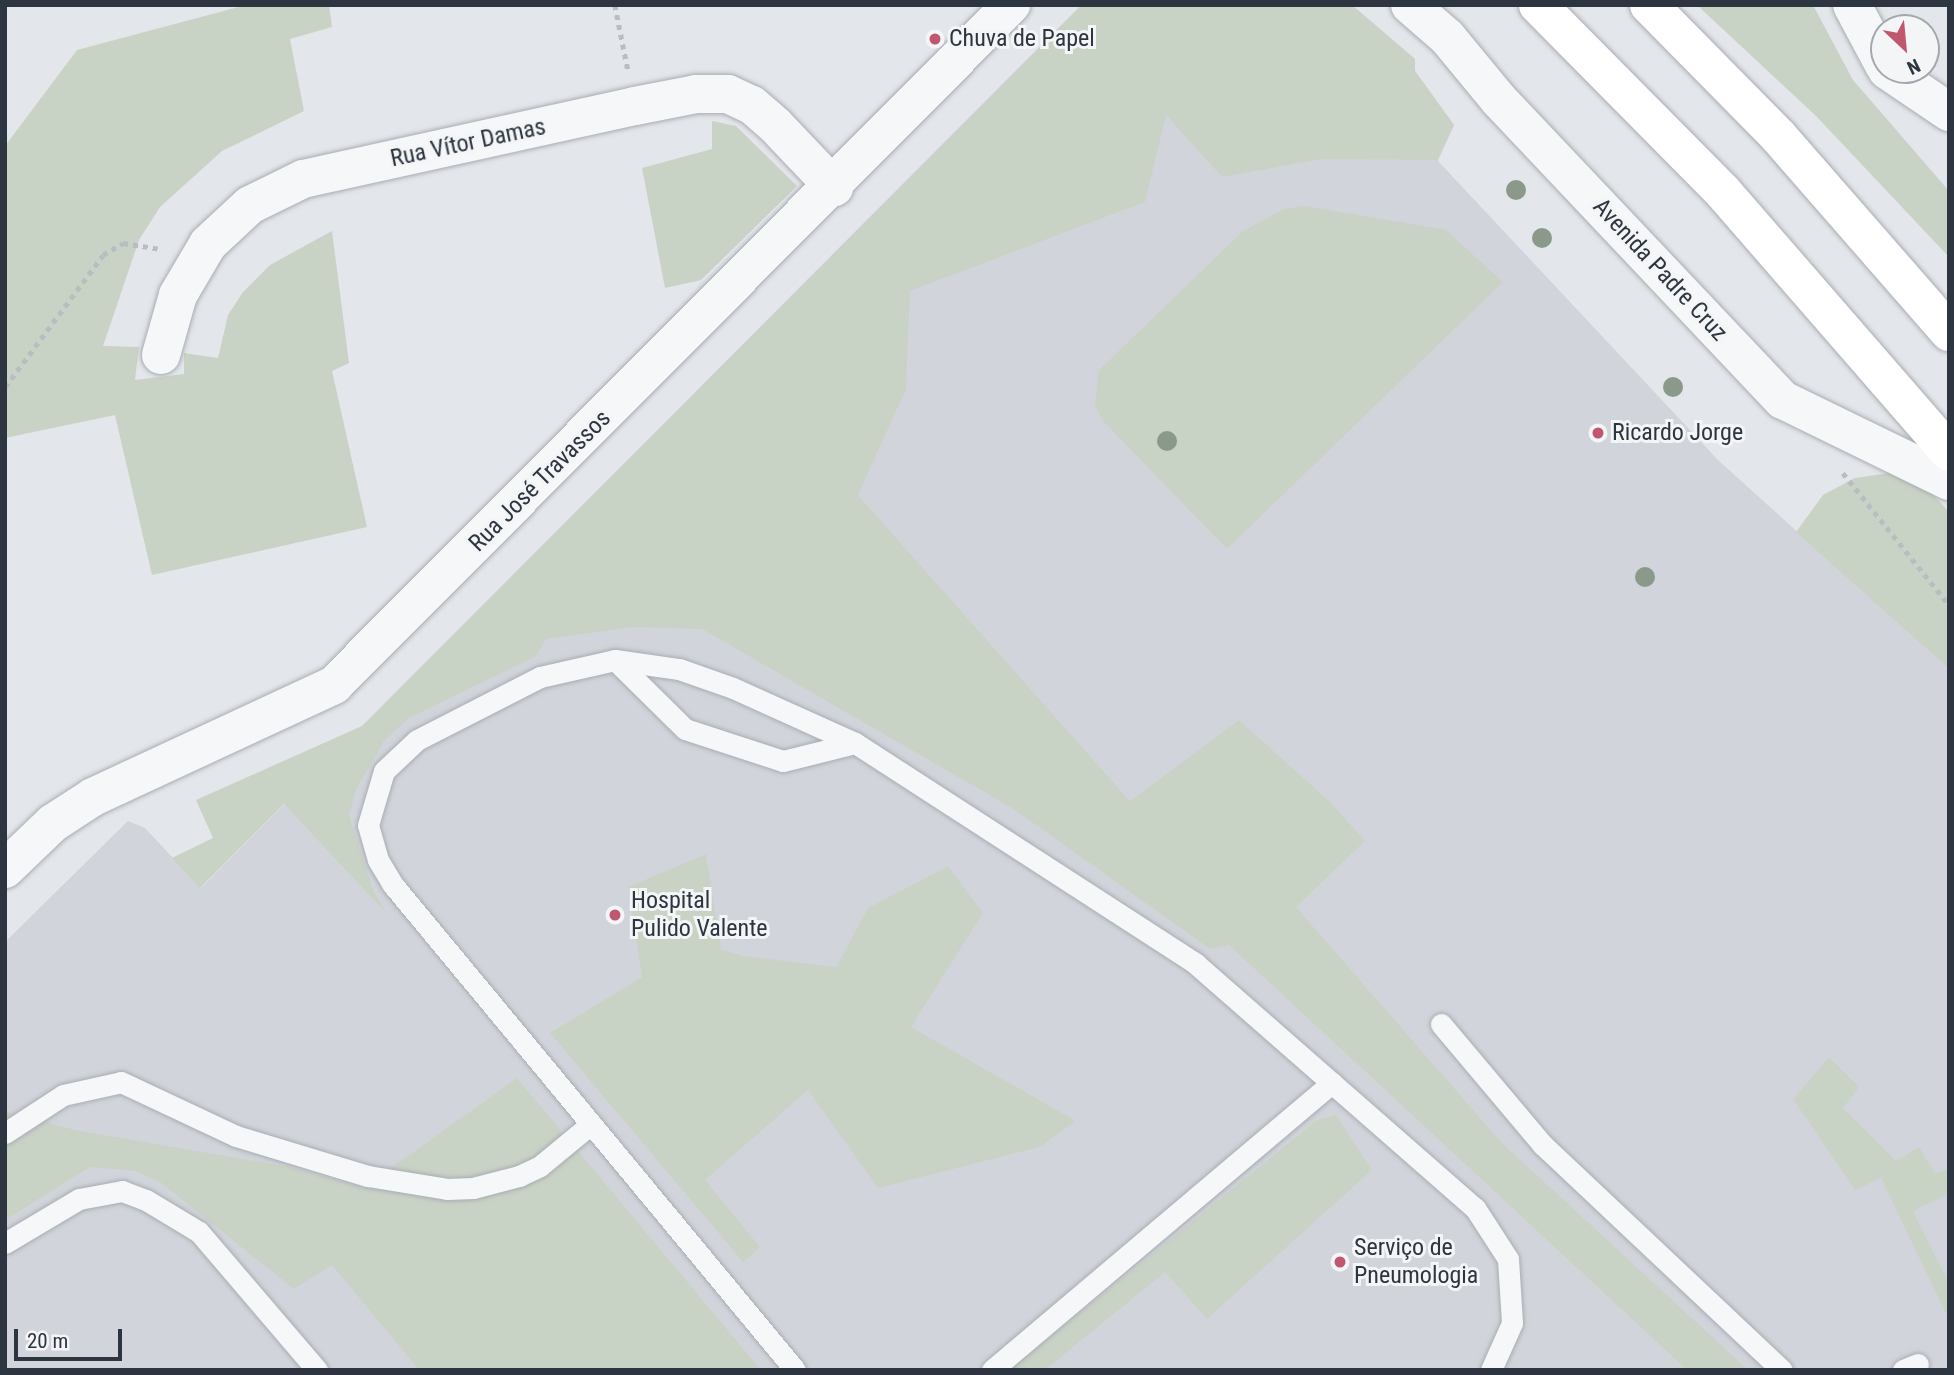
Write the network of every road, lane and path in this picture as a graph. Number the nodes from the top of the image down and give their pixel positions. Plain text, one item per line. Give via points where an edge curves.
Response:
1 (615, 5) edge
2 (1010, 5) edge
3 (1410, 5) edge
4 (1538, 5) edge
5 (1649, 5) edge
6 (1852, 5) edge
7 (1870, 39) edge
8 (1908, 84) edge
9 (635, 106) junction
10 (1949, 112) edge
11 (834, 187) junction
12 (201, 255) junction
13 (1949, 332) edge
14 (161, 355) dead end
15 (5, 387) edge
16 (1949, 452) edge
17 (1838, 467) dead end
18 (1949, 481) edge
19 (1949, 606) edge
20 (614, 660) junction
21 (855, 743) junction
22 (5, 869) edge
23 (1441, 1024) dead end
24 (1332, 1083) junction
25 (591, 1124) junction
26 (5, 1133) edge
27 (5, 1244) edge
28 (317, 1370) edge
29 (795, 1370) edge
30 (992, 1370) edge
31 (1491, 1370) edge
32 (1782, 1370) edge

1 - 9 path
2 - 11 street, Rua José Travassos
3 - 18 street, Avenida Padre Cruz via 1447,37 1508,109 1783,400
4 - 16 highway via 1723,192
5 - 13 highway via 1780,137
6 - 7 street
8 - 10 street
9 - 11 street, Rua Vítor Damas via 696,94 728,94 752,105 775,125
9 - 12 street, Rua Vítor Damas via 303,179 250,205
11 - 22 street, Rua José Travassos via 334,685 93,797 53,823
12 - 14 street, Rua Vítor Damas via 178,295
12 - 15 path via 122,243 103,255
17 - 19 path
20 - 21 lane via 679,668
20 - 21 lane via 685,729 783,761
20 - 25 lane via 540,677 416,740 384,771 368,825 378,860 393,885
21 - 24 lane via 1196,964
23 - 32 lane via 1543,1145
24 - 30 lane
24 - 31 lane via 1475,1208 1508,1259 1512,1324
25 - 26 lane via 540,1166 519,1176 473,1188 447,1189 368,1176 236,1136 121,1082 63,1095
25 - 29 lane
27 - 28 lane via 79,1199 122,1191 146,1199 199,1232

